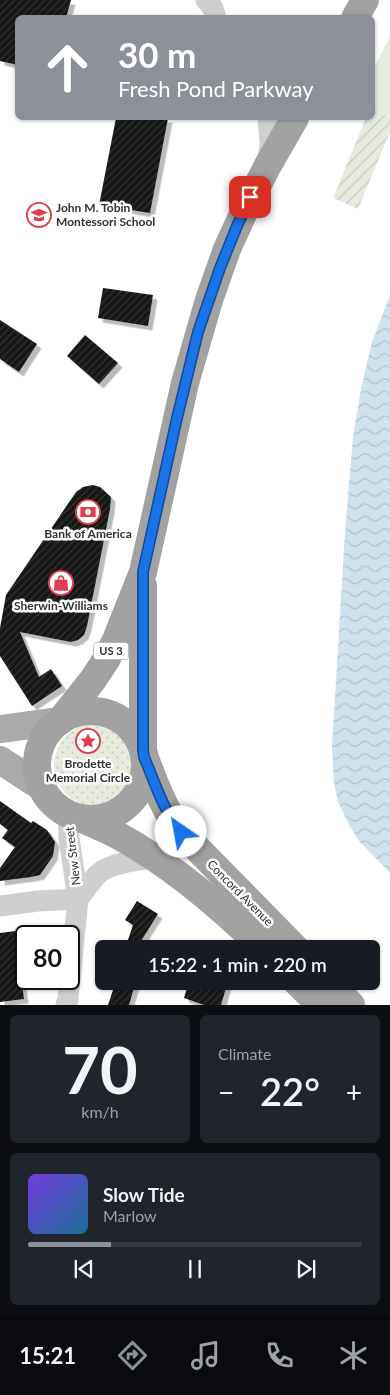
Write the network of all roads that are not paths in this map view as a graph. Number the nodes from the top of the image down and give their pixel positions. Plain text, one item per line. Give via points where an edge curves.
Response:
1 (206, 0) edge
2 (365, 0) edge
3 (215, 15) edge
4 (357, 15) edge
5 (268, 120) edge
6 (295, 120) edge
7 (268, 165) junction
8 (143, 572) junction
9 (60, 721) junction
10 (0, 729) edge
11 (144, 753) junction
12 (0, 760) edge
13 (43, 788) junction
14 (70, 814) junction
15 (155, 858) junction
16 (78, 899) junction
17 (0, 906) edge
18 (254, 940) edge
19 (287, 940) edge
20 (305, 990) edge
21 (337, 990) edge
22 (66, 1005) edge
23 (320, 1005) edge
24 (351, 1005) edge

1 - 3 street
2 - 4 highway
5 - 7 street
6 - 7 highway, US 3
7 - 8 highway, US 3 via 230,241 198,332
8 - 9 highway, US 3 via 106,660
8 - 11 highway, US 3
9 - 10 main road
9 - 11 highway via 84,711 109,714 131,728
9 - 13 highway, US 3 via 47,734 39,751 38,770
11 - 14 highway via 145,771 141,784 135,797 125,806 100,818
11 - 19 highway, Concord Avenue / US 3 via 163,803 177,826
12 - 13 main road
13 - 14 highway via 52,801
14 - 15 highway, Concord Avenue via 118,835
14 - 16 street, New Street via 69,838
15 - 16 street, New Street via 114,865 104,870
15 - 18 highway, Concord Avenue via 193,886
16 - 17 street
16 - 22 street, New Street
20 - 23 highway
21 - 24 highway

